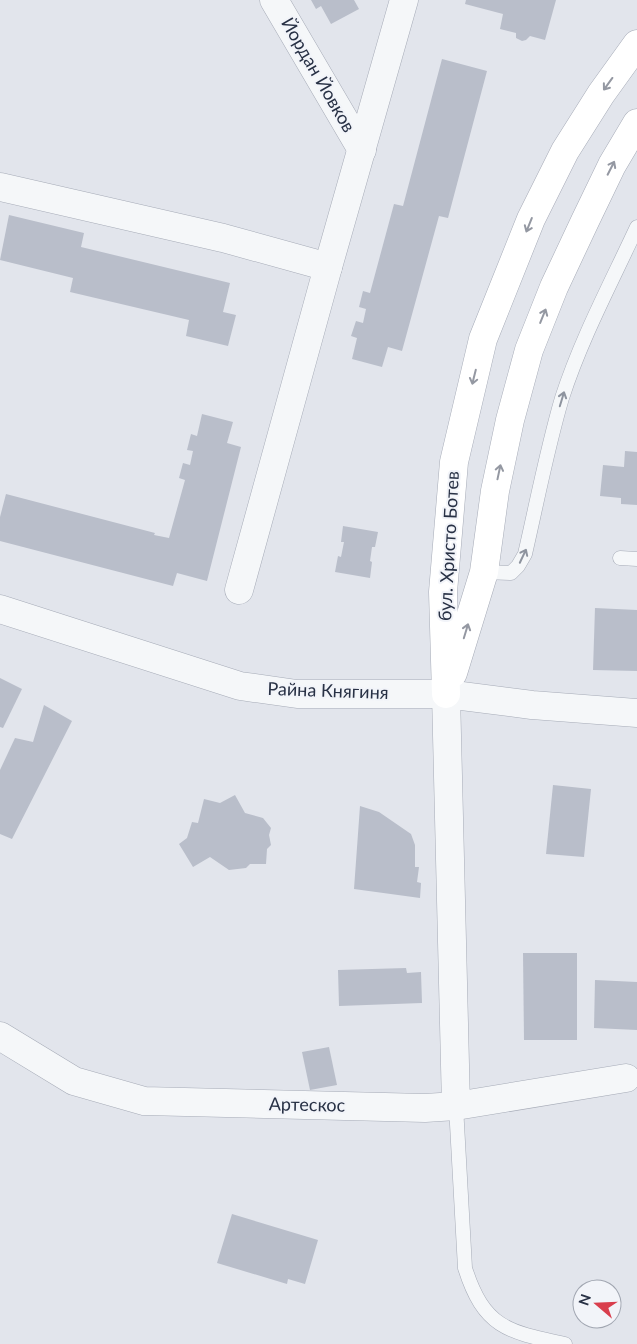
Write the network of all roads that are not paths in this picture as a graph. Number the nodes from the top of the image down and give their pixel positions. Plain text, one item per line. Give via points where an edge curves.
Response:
1 (274, 0) edge
2 (404, 0) edge
3 (637, 44) edge
4 (637, 123) edge
5 (362, 150) junction
6 (0, 187) edge
7 (637, 227) edge
8 (328, 266) junction
9 (620, 558) dead end
10 (637, 559) edge
11 (484, 572) junction
12 (239, 590) dead end
13 (0, 608) edge
14 (446, 694) junction
15 (637, 713) edge
16 (0, 1036) edge
17 (626, 1078) dead end
18 (456, 1106) junction
19 (565, 1344) edge

1 - 5 street, Йордан Йовков
2 - 5 street
3 -> 14 main road, бул. Христо Ботев via 565,151 531,219 483,339 453,471 443,592
11 -> 4 main road, бул. Христо Ботев via 496,482 529,350 554,287 612,164
5 - 8 street
6 - 8 street
11 -> 7 lane via 511,573 525,554 563,397 583,342
8 - 12 street
9 - 10 lane
14 -> 11 main road, бул. Христо Ботев
13 - 14 street, Райна Княгиня via 240,686 297,694
14 - 15 street, Райна Княгиня
14 - 18 street
16 - 18 street, Артескос via 74,1081 144,1101
17 - 18 street, Артескос
18 - 19 lane via 464,1268 472,1290 484,1311 499,1325

